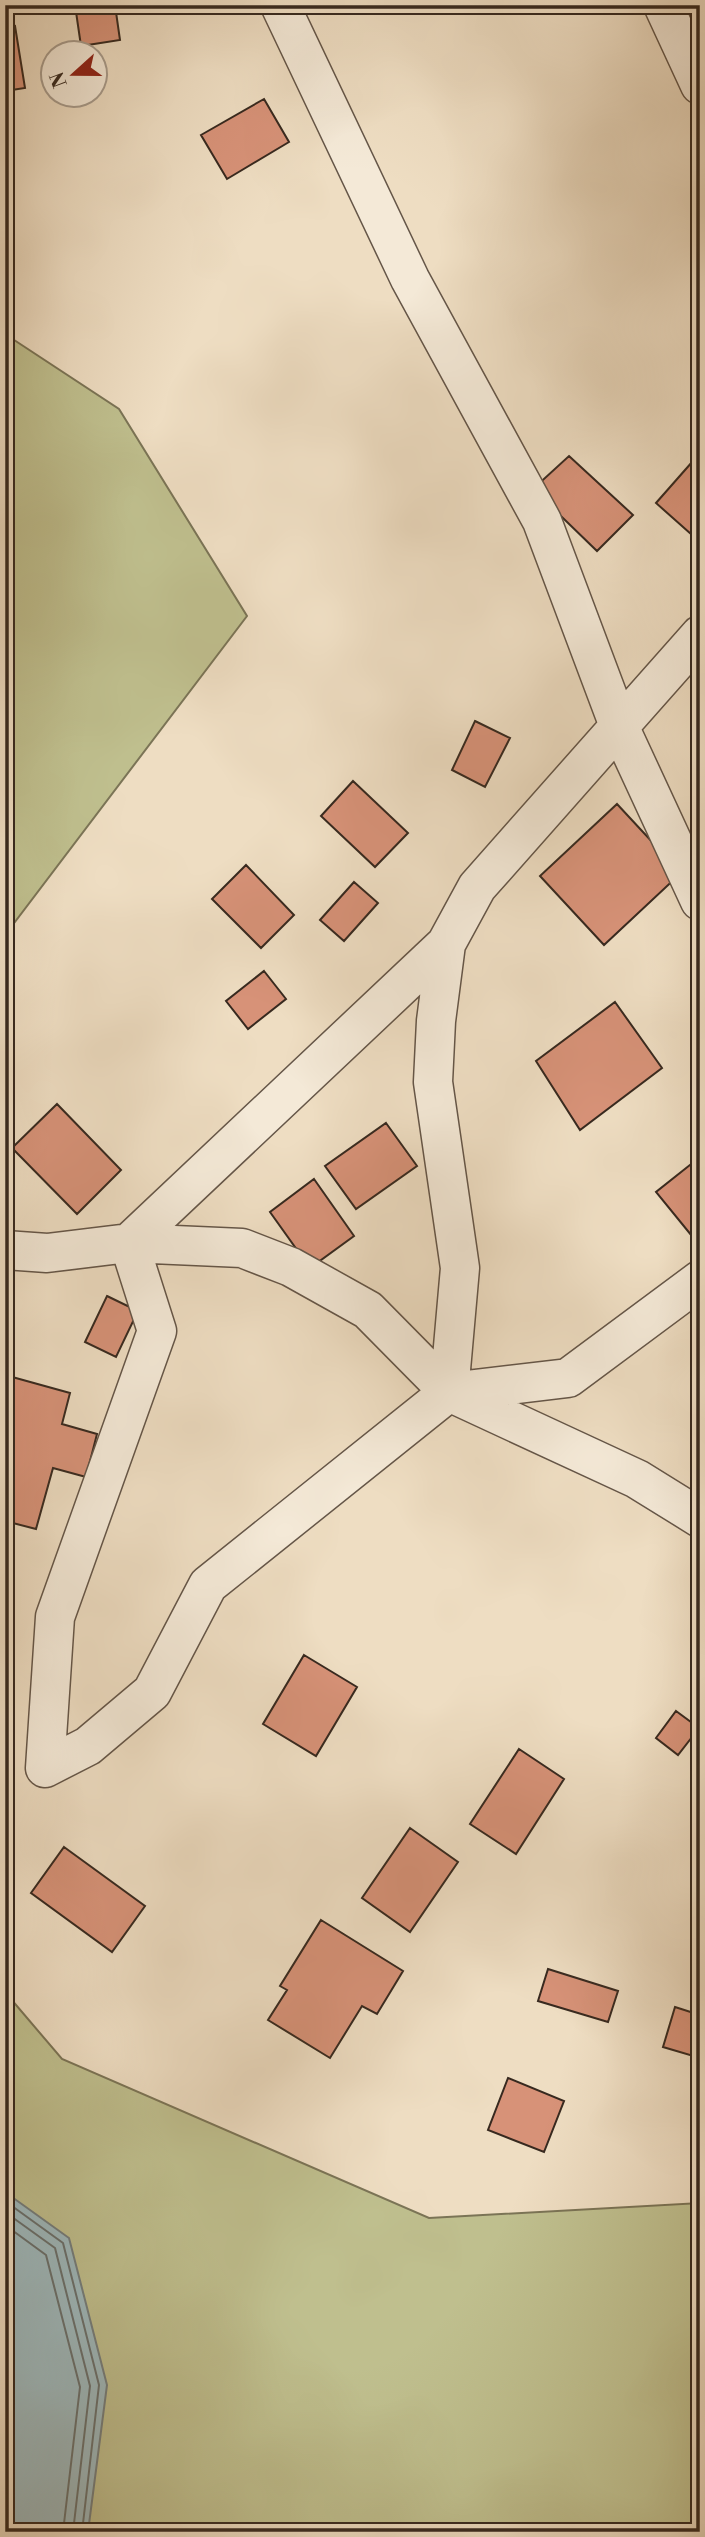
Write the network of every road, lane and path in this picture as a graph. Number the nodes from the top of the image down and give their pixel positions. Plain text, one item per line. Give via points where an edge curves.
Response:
1 (280, 5) edge
2 (663, 5) edge
3 (700, 85) edge
4 (700, 635) edge
5 (619, 726) junction
6 (700, 901) edge
7 (446, 944) junction
8 (129, 1243) junction
9 (5, 1250) edge
10 (700, 1280) edge
11 (449, 1392) junction
12 (700, 1518) edge

1 - 5 street via 410,279 542,521
2 - 3 street
4 - 5 street
5 - 6 street
5 - 7 street via 477,887
7 - 8 street
7 - 11 street via 433,1082 460,1268
8 - 9 street via 47,1252
8 - 11 street via 242,1248 291,1267 368,1310
8 - 11 street via 157,1331 55,1618 45,1768 88,1746 152,1692 208,1585
10 - 11 street via 568,1378
11 - 12 street via 637,1479

